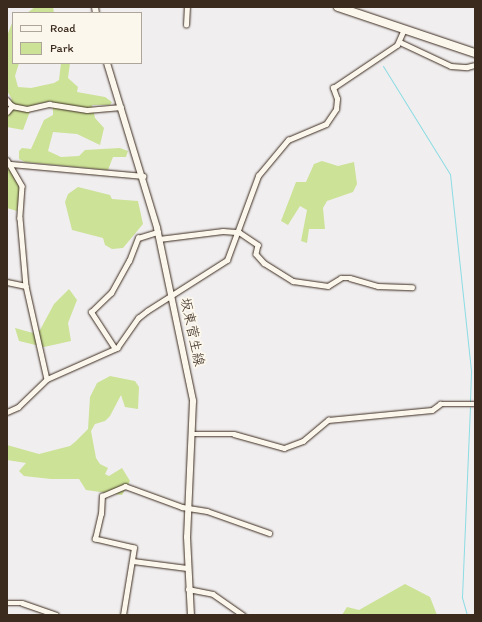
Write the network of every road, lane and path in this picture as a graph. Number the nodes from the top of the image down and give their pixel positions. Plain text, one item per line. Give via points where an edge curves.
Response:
1 (187, 7) edge
2 (338, 7) edge
3 (186, 25) dead end
4 (404, 29) junction
5 (400, 42) junction
6 (475, 53) edge
7 (107, 64) edge
8 (475, 64) edge
9 (7, 100) edge
10 (12, 106) junction
11 (121, 107) junction
12 (7, 112) edge
13 (7, 160) edge
14 (11, 164) junction
15 (143, 176) junction
16 (239, 232) junction
17 (159, 236) junction
18 (7, 282) edge
19 (26, 286) junction
20 (412, 287) dead end
21 (172, 296) junction
22 (115, 349) junction
23 (47, 379) junction
24 (475, 404) edge
25 (7, 412) edge
26 (193, 434) junction
27 (188, 508) junction
28 (269, 533) dead end
29 (133, 561) junction
30 (187, 568) junction
31 (188, 589) junction
32 (7, 603) edge
33 (56, 615) edge
34 (123, 615) edge
35 (191, 615) edge
36 (243, 615) edge

1 - 3 street
2 - 4 highway
4 - 5 street
4 - 6 highway
5 - 8 street via 451,66 467,67
5 - 16 street via 333,88 337,99 336,109 326,124 288,140 258,176
7 - 11 main road, 坂東菅生線
9 - 10 street
10 - 11 street via 28,109 49,104 88,110
10 - 12 street
11 - 15 main road, 坂東菅生線
13 - 14 street
14 - 15 street
14 - 19 street via 22,186 20,218
15 - 17 main road, 坂東菅生線
16 - 17 street
16 - 20 street via 258,245 256,254 264,263 292,280 328,286 341,278 350,278 378,286
16 - 21 street via 230,255 221,266
17 - 21 main road, 坂東菅生線
17 - 22 street via 138,238 129,261 111,293 91,312
18 - 19 street
19 - 23 street
21 - 22 street via 138,318
21 - 26 main road, 坂東菅生線 via 193,401
22 - 23 street
23 - 25 street via 18,407
24 - 26 street via 440,404 432,410 328,420 303,441 284,448 234,434
26 - 27 main road, 坂東菅生線
27 - 28 street via 207,511
27 - 29 street via 125,486 102,496 102,514 95,539 133,546
27 - 30 main road, 坂東菅生線
29 - 30 street
29 - 34 street
30 - 31 main road, 坂東菅生線
31 - 35 main road, 坂東菅生線
31 - 36 street via 213,594
32 - 33 street via 22,603

